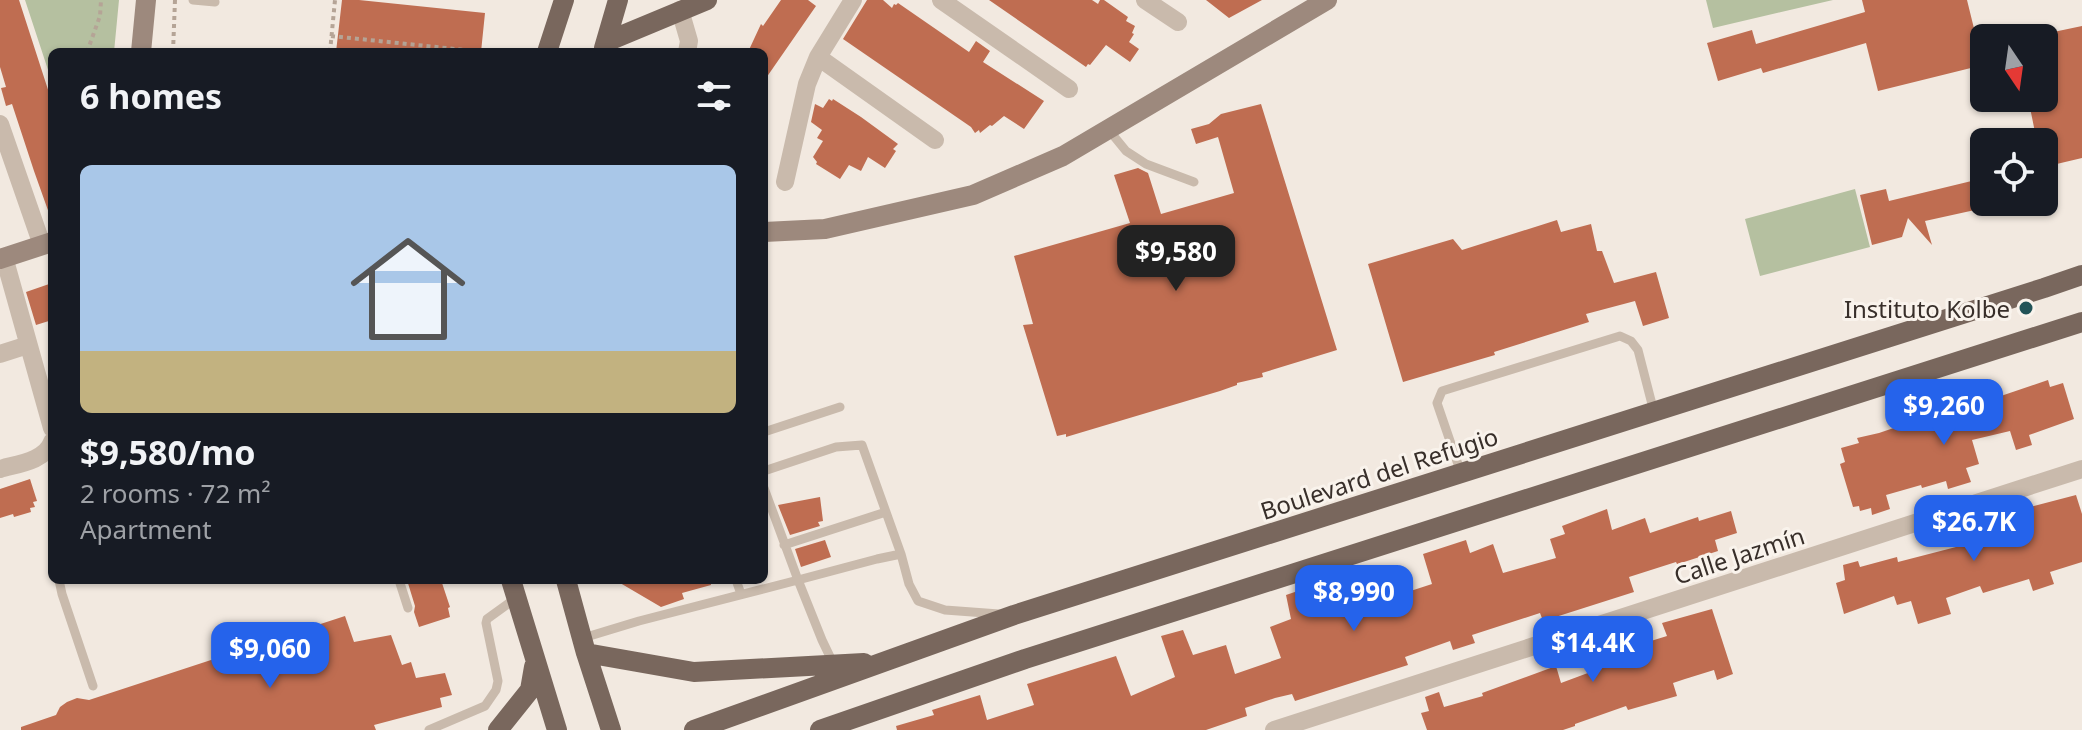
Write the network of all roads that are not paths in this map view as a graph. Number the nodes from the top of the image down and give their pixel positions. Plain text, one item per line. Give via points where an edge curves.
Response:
1 (146, 0) edge
2 (193, 0) edge
3 (564, 0) edge
4 (618, 0) edge
5 (707, 0) edge
6 (853, 0) edge
7 (941, 0) edge
8 (1145, 0) edge
9 (1327, 0) edge
10 (215, 2) edge
11 (680, 10) junction
12 (1178, 22) dead end
13 (604, 47) edge
14 (141, 48) edge
15 (548, 48) edge
16 (688, 48) edge
17 (818, 57) junction
18 (1069, 89) dead end
19 (0, 124) edge
20 (1108, 129) junction
21 (935, 140) dead end
22 (6, 164) edge
23 (785, 182) dead end
24 (1194, 182) dead end
25 (768, 232) edge
26 (47, 244) edge
27 (2, 258) edge
28 (2082, 275) edge
29 (2082, 322) edge
30 (28, 345) junction
31 (0, 354) edge
32 (840, 407) dead end
33 (1654, 412) junction
34 (48, 414) edge
35 (768, 431) edge
36 (48, 449) edge
37 (0, 469) edge
38 (2082, 469) edge
39 (768, 470) edge
40 (1462, 474) junction
41 (768, 500) edge
42 (886, 512) junction
43 (784, 545) junction
44 (901, 554) junction
45 (798, 580) junction
46 (60, 584) edge
47 (400, 584) edge
48 (567, 584) edge
49 (737, 584) edge
50 (514, 589) edge
51 (741, 594) junction
52 (408, 608) dead end
53 (1014, 615) junction
54 (584, 646) junction
55 (535, 659) junction
56 (836, 671) junction
57 (93, 686) dead end
58 (847, 726) edge
59 (429, 730) edge
60 (498, 730) edge
61 (557, 730) edge
62 (611, 730) edge
63 (694, 730) edge
64 (820, 730) edge
65 (1274, 730) edge

1 - 14 street
2 - 10 lane
3 - 15 main road
4 - 13 main road
5 - 11 main road
6 - 17 street
7 - 18 street
8 - 12 street
9 - 20 street
11 - 13 main road
11 - 16 street
17 - 21 street
17 - 23 street via 800,109
19 - 22 street
20 - 24 lane via 1146,164
20 - 25 street via 1063,156 973,195 825,229
22 - 26 street
26 - 27 street
27 - 30 street
28 - 33 main road, Boulevard del Refugio
29 - 58 main road via 1025,659
30 - 31 street
30 - 34 street
32 - 35 lane
33 - 40 main road, Boulevard del Refugio
33 - 40 lane via 1638,350 1620,336 1442,391 1437,403
36 - 37 street
38 - 65 street, Calle Jazmín
39 - 42 lane via 836,447 862,445
40 - 53 main road, Boulevard del Refugio
41 - 43 lane
42 - 43 lane
42 - 44 lane
43 - 45 lane
44 - 45 lane
44 - 53 lane via 918,601 945,610
45 - 51 lane
45 - 56 lane
46 - 57 lane
47 - 52 lane
48 - 54 main road
49 - 51 lane
50 - 55 main road
50 - 59 lane via 486,623 498,681 491,698 485,706
51 - 54 lane via 639,621
53 - 56 main road, Boulevard del Refugio via 880,663
54 - 56 main road via 694,672
54 - 62 main road
55 - 60 main road via 530,690
55 - 61 main road
56 - 63 main road, Boulevard del Refugio
58 - 64 main road

